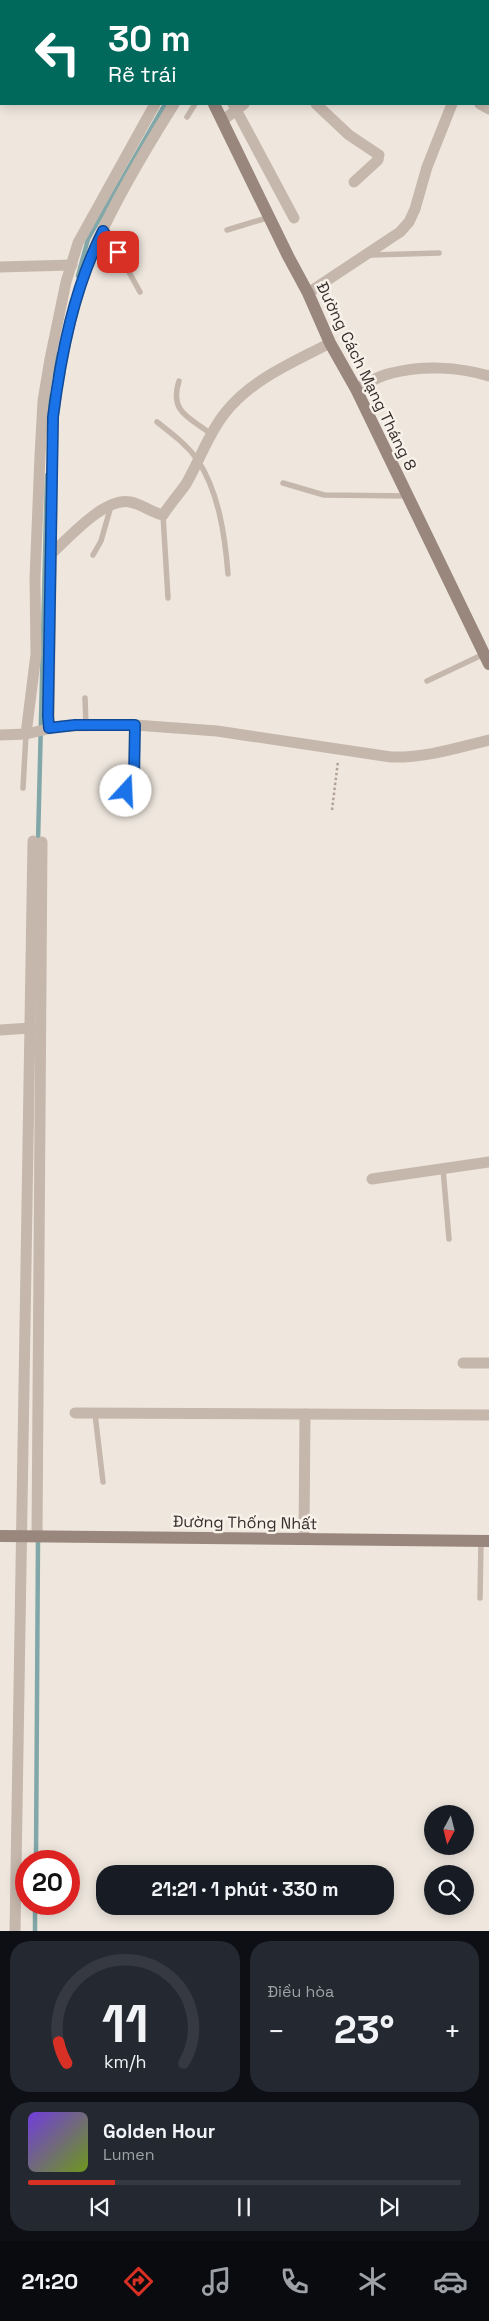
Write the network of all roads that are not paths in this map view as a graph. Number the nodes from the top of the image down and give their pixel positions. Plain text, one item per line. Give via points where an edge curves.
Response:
1 (153, 105) edge
2 (173, 105) edge
3 (194, 105) edge
4 (214, 105) edge
5 (317, 105) edge
6 (452, 105) edge
7 (237, 106) edge
8 (187, 117) dead end
9 (222, 120) junction
10 (354, 182) dead end
11 (270, 217) junction
12 (294, 218) dead end
13 (227, 230) dead end
14 (103, 231) junction
15 (439, 253) dead end
16 (367, 255) junction
17 (72, 265) junction
18 (0, 267) edge
19 (140, 292) dead end
20 (308, 293) junction
21 (330, 343) junction
22 (489, 376) edge
23 (179, 380) dead end
24 (356, 389) junction
25 (157, 422) dead end
26 (211, 434) junction
27 (198, 460) junction
28 (283, 483) dead end
29 (408, 496) junction
30 (111, 504) junction
31 (163, 515) junction
32 (50, 555) junction
33 (92, 555) dead end
34 (228, 574) dead end
35 (168, 598) dead end
36 (486, 659) edge
37 (427, 681) dead end
38 (85, 698) dead end
39 (135, 725) junction
40 (86, 726) junction
41 (47, 729) junction
42 (29, 733) junction
43 (0, 736) edge
44 (489, 740) edge
45 (23, 788) dead end
46 (115, 792) dead end
47 (31, 1028) junction
48 (0, 1030) edge
49 (489, 1162) edge
50 (443, 1169) junction
51 (372, 1179) dead end
52 (449, 1239) dead end
53 (489, 1362) edge
54 (463, 1363) dead end
55 (75, 1414) dead end
56 (95, 1414) junction
57 (305, 1414) junction
58 (489, 1415) edge
59 (103, 1482) dead end
60 (0, 1536) edge
61 (21, 1536) junction
62 (36, 1536) junction
63 (304, 1539) junction
64 (485, 1541) edge
65 (480, 1598) dead end
66 (15, 1931) edge

1 - 17 street via 78,243
2 - 14 street
3 - 8 lane
4 - 9 street, Đường Cách Mạng Tháng 8
5 - 10 street via 349,135 379,155 378,160
6 - 16 street via 409,222
7 - 9 street
7 - 12 street
9 - 11 street, Đường Cách Mạng Tháng 8
11 - 13 lane
11 - 20 street, Đường Cách Mạng Tháng 8
14 - 19 lane
14 - 32 street via 76,303 59,371 53,417
15 - 16 lane
16 - 20 street
17 - 18 street
17 - 42 street via 43,400 35,578 36,654
20 - 21 street, Đường Cách Mạng Tháng 8
21 - 24 street, Đường Cách Mạng Tháng 8
21 - 26 street via 264,377 226,412
22 - 24 street via 456,368 403,371 390,373
23 - 26 lane via 175,399 177,407
24 - 29 street, Đường Cách Mạng Tháng 8
25 - 27 lane
26 - 27 street
27 - 31 street
27 - 34 lane via 220,516
28 - 29 lane via 324,495
29 - 36 street, Đường Cách Mạng Tháng 8
30 - 31 street via 131,502
30 - 32 street
30 - 33 lane via 101,541
31 - 35 lane
32 - 41 street
36 - 37 lane
38 - 40 lane
39 - 40 street
39 - 44 street via 217,731 412,758
39 - 46 lane via 132,786 130,790
40 - 41 street
41 - 42 street
42 - 43 street
42 - 45 lane
47 - 48 street
47 - 61 street
47 - 62 street via 37,841
49 - 50 street
50 - 51 street
50 - 52 lane
53 - 54 street
55 - 56 street
56 - 57 street
56 - 59 lane
57 - 58 street
57 - 63 street
60 - 61 street, Đường Thống Nhất
61 - 62 street, Đường Thống Nhất
61 - 66 street
62 - 63 street, Đường Thống Nhất
63 - 64 street, Đường Thống Nhất
64 - 65 lane

